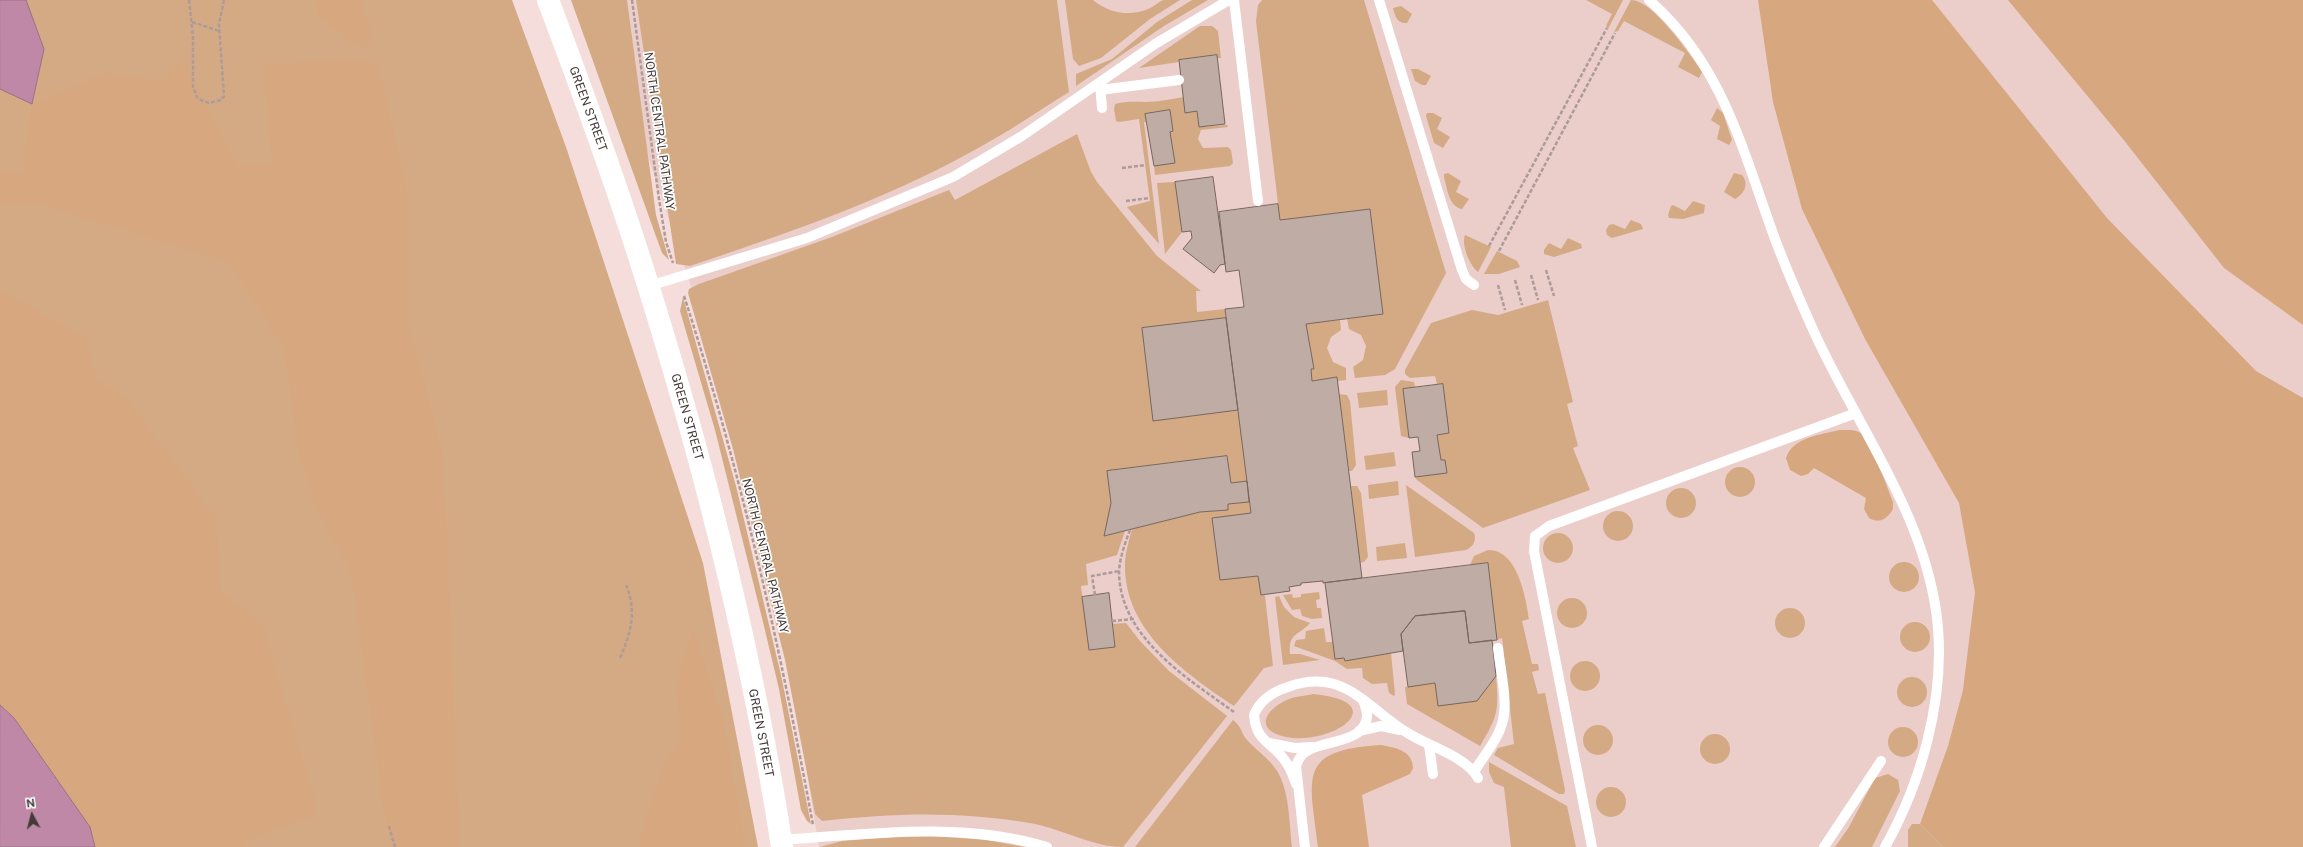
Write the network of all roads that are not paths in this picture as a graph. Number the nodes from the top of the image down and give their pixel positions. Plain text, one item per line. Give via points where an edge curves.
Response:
1 (548, 0) edge
2 (1229, 0) edge
3 (1234, 0) edge
4 (1378, 0) edge
5 (1649, 0) edge
6 (1179, 80) dead end
7 (1100, 86) junction
8 (1102, 108) dead end
9 (1258, 202) dead end
10 (1474, 285) dead end
11 (649, 286) junction
12 (1856, 413) junction
13 (1498, 648) dead end
14 (1359, 696) junction
15 (1359, 731) junction
16 (1406, 732) junction
17 (1261, 737) junction
18 (1429, 745) junction
19 (1318, 746) junction
20 (1881, 761) dead end
21 (1433, 774) dead end
22 (1296, 784) junction
23 (782, 844) edge
24 (1047, 847) edge
25 (1305, 847) edge
26 (1592, 847) edge
27 (1824, 847) edge
28 (1885, 847) edge

1 - 11 street, GREEN STREET via 584,95
2 - 7 lane via 1185,25
3 - 9 lane
4 - 10 lane via 1462,270 1466,279
5 - 12 lane via 1682,32 1718,88 1736,127 1799,296 1822,350
6 - 7 lane
7 - 8 lane
7 - 11 lane via 976,164 933,186 807,238
11 - 23 street, GREEN STREET via 684,403 727,569 753,687
12 - 26 lane via 1550,526 1535,536 1534,551
12 - 28 lane via 1910,519 1931,585 1938,628 1939,670 1927,738 1912,788
13 - 18 lane via 1504,694 1504,719 1476,775 1460,761
14 - 15 lane via 1364,702 1367,716
14 - 16 lane
14 - 17 lane via 1338,684 1318,681 1294,684 1276,691 1266,697 1254,715 1255,728
15 - 16 lane via 1381,726
15 - 19 lane
16 - 18 lane
17 - 19 lane via 1282,747
17 - 22 lane via 1283,758
18 - 21 lane
19 - 22 lane via 1306,751 1299,758 1296,766
20 - 27 lane
22 - 25 lane
23 - 24 lane via 935,831 990,835

